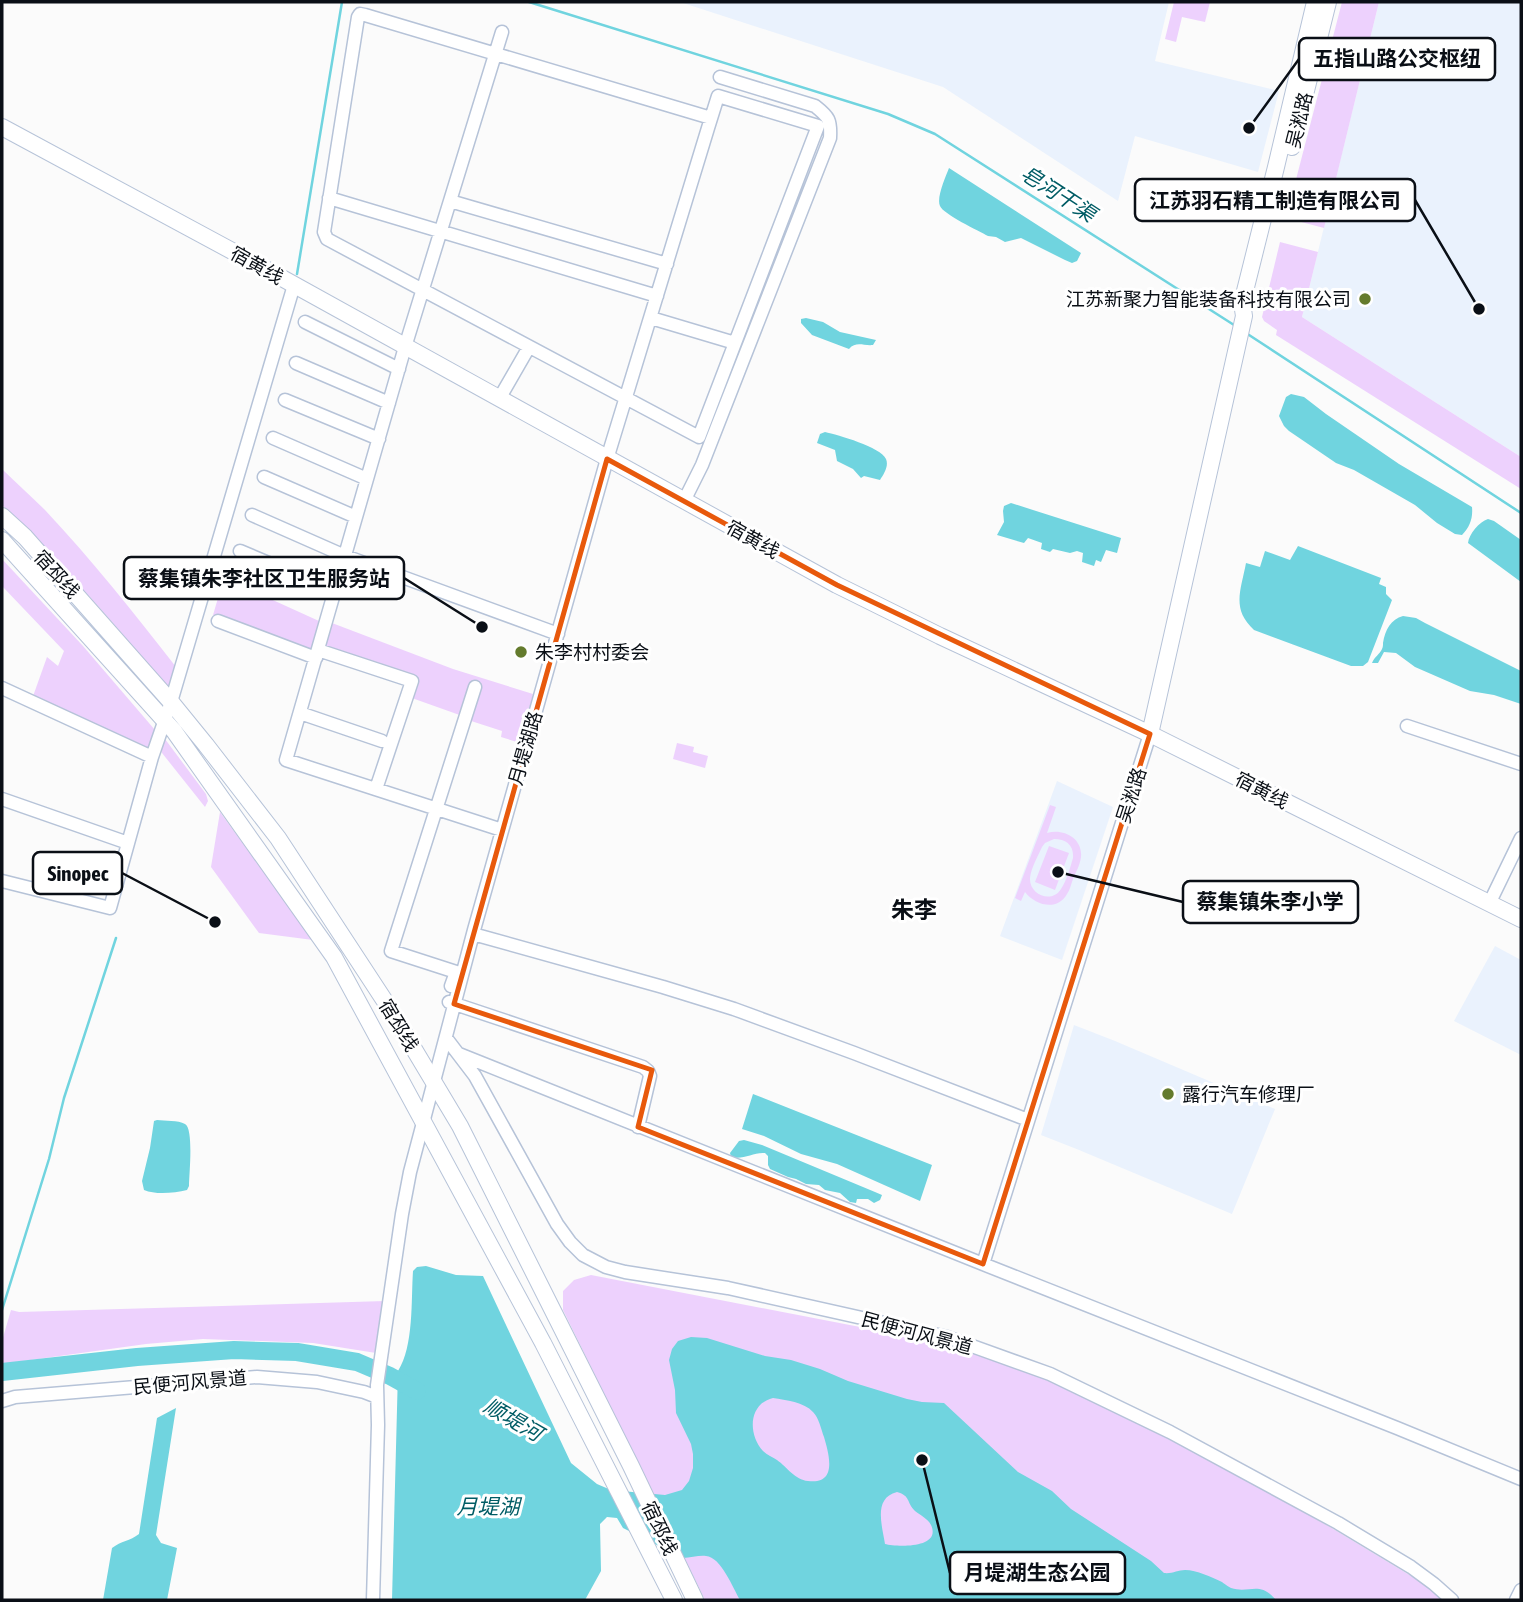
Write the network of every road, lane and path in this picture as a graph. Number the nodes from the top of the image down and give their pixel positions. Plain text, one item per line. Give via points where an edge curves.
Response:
1 (1315, 2) edge
2 (1328, 2) edge
3 (502, 32) dead end
4 (495, 53) junction
5 (720, 77) dead end
6 (711, 118) junction
7 (2, 127) edge
8 (330, 198) junction
9 (450, 201) junction
10 (441, 232) junction
11 (667, 264) junction
12 (294, 285) junction
13 (423, 290) junction
14 (657, 296) junction
15 (1244, 316) junction
16 (651, 318) junction
17 (305, 322) dead end
18 (741, 340) junction
19 (405, 347) junction
20 (529, 347) junction
21 (296, 363) dead end
22 (399, 369) junction
23 (626, 398) junction
24 (285, 400) dead end
25 (499, 400) junction
26 (389, 402) junction
27 (273, 438) dead end
28 (379, 439) junction
29 (607, 459) junction
30 (264, 477) dead end
31 (367, 479) junction
32 (684, 501) junction
33 (252, 515) dead end
34 (2, 516) edge
35 (356, 517) junction
36 (2, 540) edge
37 (240, 551) dead end
38 (345, 556) junction
39 (335, 591) junction
40 (218, 621) dead end
41 (558, 634) junction
42 (317, 654) junction
43 (475, 687) dead end
44 (2, 688) edge
45 (172, 702) junction
46 (300, 713) junction
47 (164, 721) junction
48 (1407, 726) dead end
49 (1150, 734) junction
50 (382, 741) dead end
51 (152, 757) junction
52 (1521, 764) edge
53 (376, 789) junction
54 (2, 799) edge
55 (436, 808) junction
56 (502, 830) junction
57 (1521, 838) edge
58 (128, 843) junction
59 (2, 881) edge
60 (1489, 904) junction
61 (1521, 919) edge
62 (473, 934) junction
63 (454, 1004) junction
64 (446, 1038) junction
65 (458, 1053) junction
66 (434, 1083) junction
67 (1028, 1119) junction
68 (423, 1121) junction
69 (638, 1127) junction
70 (983, 1264) junction
71 (377, 1391) junction
72 (2, 1401) edge
73 (1521, 1479) edge
74 (1521, 1590) edge
75 (373, 1600) edge
76 (674, 1600) edge
77 (695, 1600) edge
78 (1452, 1600) edge
79 (1516, 1600) edge

1 - 15 main road, 吴淞路 via 1242,303
2 - 15 main road, 吴淞路 via 1252,308
3 - 4 street
4 - 6 street
4 - 8 street via 360,15
4 - 9 street
5 - 18 street via 815,107 830,122 830,138
6 - 11 street, 月堤湖路
6 - 18 street via 718,96 818,125
7 - 12 main road, 宿黄线
8 - 10 street
8 - 13 street via 324,232 327,239
9 - 10 street
9 - 11 street
10 - 13 street
10 - 14 street
11 - 14 street, 月堤湖路
12 - 19 main road, 宿黄线
12 - 45 street
13 - 19 street
13 - 20 street
14 - 16 street, 月堤湖路
15 - 49 main road, 吴淞路
16 - 18 street
16 - 23 street, 月堤湖路
17 - 22 street
18 - 23 street via 699,437
18 - 32 street via 702,465
19 - 22 street
19 - 25 main road, 宿黄线
20 - 23 street
20 - 25 street
21 - 26 street
22 - 26 street
23 - 29 street, 月堤湖路
24 - 28 street
25 - 29 main road, 宿黄线
26 - 28 street
27 - 31 street
28 - 31 street
29 - 32 main road, 宿黄线
29 - 41 street, 月堤湖路
30 - 35 street
31 - 35 street
32 - 49 main road, 宿黄线 via 849,591
33 - 38 street
34 - 45 main road, 宿邳线
35 - 38 street
36 - 47 main road, 宿邳线
37 - 39 street
38 - 39 street
38 - 41 street
39 - 42 street
40 - 42 street
41 - 56 street, 月堤湖路
42 - 46 street
42 - 53 street via 412,681
43 - 55 street
44 - 51 street
45 - 47 street
45 - 66 main road, 宿邳线 via 278,838
46 - 50 street
46 - 53 street via 286,760
47 - 51 street
47 - 68 main road, 宿邳线 via 334,957
48 - 52 street
49 - 60 main road, 宿黄线
49 - 67 street, 吴淞路
51 - 58 street
53 - 55 street
54 - 58 street
55 - 56 street
55 - 63 street via 391,951 456,972 447,1002
56 - 62 street, 月堤湖路
57 - 60 street
58 - 59 street via 110,908
60 - 61 main road, 宿黄线
62 - 63 street, 月堤湖路
62 - 67 street via 734,1009
63 - 64 street, 月堤湖路
63 - 69 street via 643,1067 650,1076
64 - 65 street, 民便河风景道
64 - 66 street, 月堤湖路
65 - 69 street
65 - 78 street, 民便河风景道 via 557,1224 583,1255 625,1272 729,1288 947,1338 1050,1374 1338,1522 1411,1567
66 - 68 street, 月堤湖路
66 - 77 main road, 宿邳线 via 460,1126
67 - 70 street, 吴淞路
68 - 71 street, 月堤湖路 via 402,1214
68 - 76 main road, 宿邳线
69 - 70 street
70 - 73 street
71 - 72 street, 民便河风景道 via 257,1377
71 - 75 street, 月堤湖路
74 - 79 street

